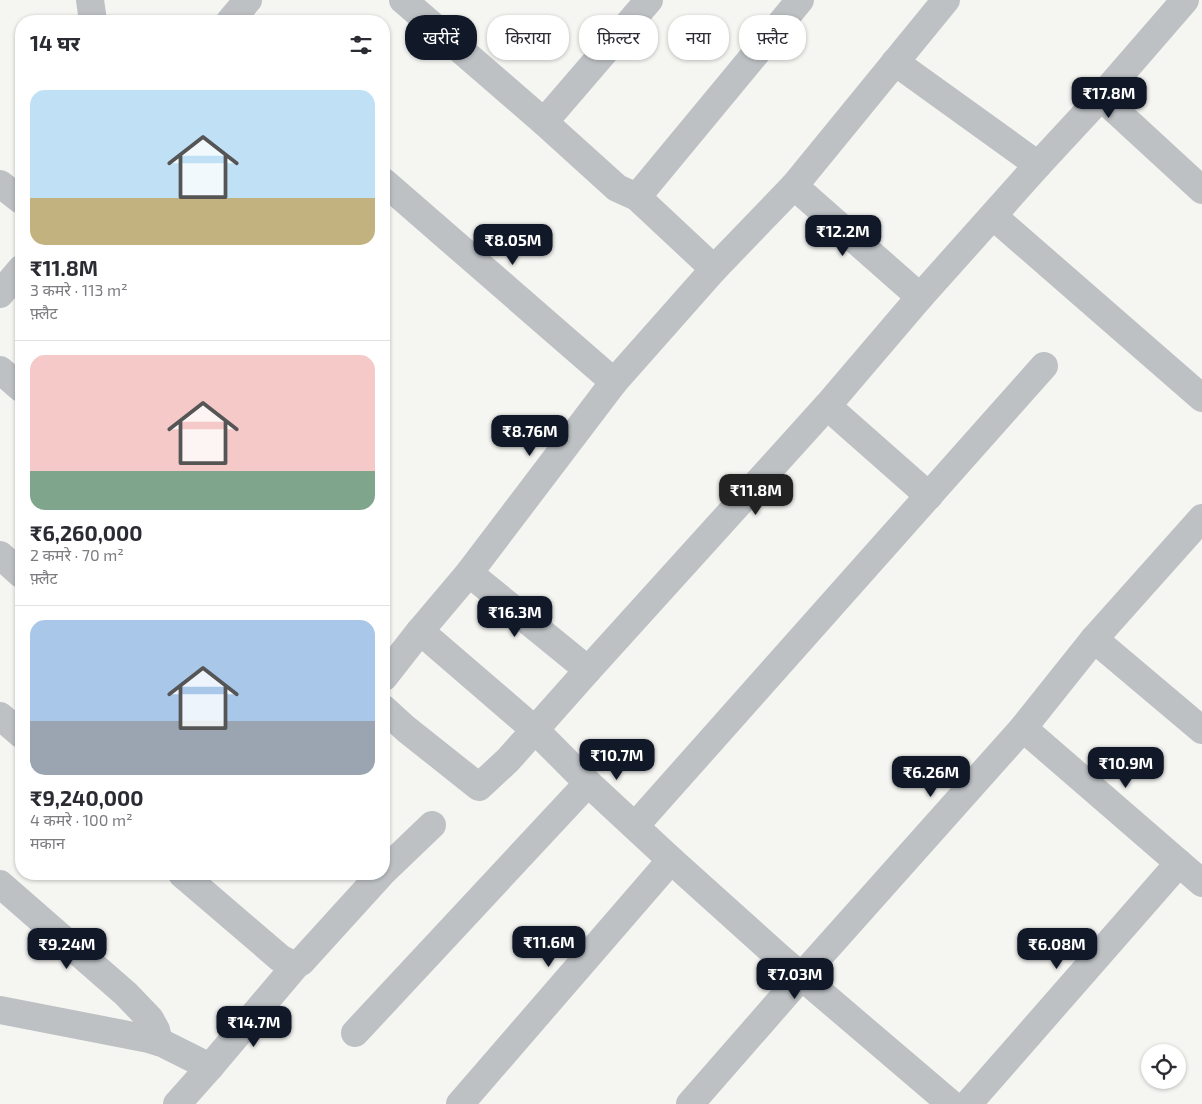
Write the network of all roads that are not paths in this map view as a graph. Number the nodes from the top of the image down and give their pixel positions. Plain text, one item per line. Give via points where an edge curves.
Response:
1 (90, 0) edge
2 (248, 0) edge
3 (403, 0) edge
4 (649, 0) edge
5 (800, 0) edge
6 (946, 0) edge
7 (1185, 0) edge
8 (92, 15) edge
9 (235, 15) edge
10 (895, 62) junction
11 (1101, 97) junction
12 (544, 122) junction
13 (1038, 165) junction
14 (0, 184) edge
15 (794, 186) junction
16 (390, 187) edge
17 (1202, 190) edge
18 (15, 195) edge
19 (637, 197) junction
20 (993, 216) junction
21 (714, 269) junction
22 (15, 276) edge
23 (0, 294) edge
24 (920, 297) junction
25 (1044, 366) dead end
26 (0, 370) edge
27 (614, 382) junction
28 (15, 383) edge
29 (1202, 398) edge
30 (827, 406) junction
31 (929, 496) junction
32 (1202, 518) edge
33 (0, 555) edge
34 (15, 569) edge
35 (469, 573) junction
36 (420, 631) junction
37 (1094, 639) junction
38 (390, 669) edge
39 (588, 670) junction
40 (390, 714) edge
41 (0, 716) edge
42 (1022, 728) junction
43 (15, 729) edge
44 (535, 730) junction
45 (1202, 730) edge
46 (588, 784) junction
47 (432, 825) dead end
48 (634, 826) junction
49 (671, 860) junction
50 (390, 862) edge
51 (1179, 863) junction
52 (189, 880) edge
53 (372, 880) edge
54 (1202, 883) edge
55 (0, 884) edge
56 (297, 964) junction
57 (801, 977) junction
58 (0, 1010) edge
59 (355, 1033) dead end
60 (159, 1042) junction
61 (210, 1067) junction
62 (177, 1104) edge
63 (460, 1104) edge
64 (690, 1104) edge
65 (951, 1104) edge
66 (968, 1104) edge

1 - 8 street
2 - 9 street
3 - 12 street
4 - 12 street
5 - 19 street
6 - 10 street
7 - 11 street
10 - 13 street
10 - 15 street
11 - 13 street
11 - 17 street
12 - 19 street via 618,188
13 - 20 street
14 - 18 street
15 - 21 street
15 - 24 street
16 - 27 street
19 - 21 street
20 - 24 street
20 - 29 street
21 - 27 street
22 - 23 street
24 - 30 street
25 - 31 street
26 - 28 street
27 - 35 street
30 - 31 street
30 - 39 street
31 - 48 street
32 - 37 street
33 - 34 street
35 - 36 street
35 - 39 street
36 - 38 street
36 - 44 street
37 - 42 street
37 - 45 street
39 - 44 street
40 - 44 street via 479,787
41 - 43 street
42 - 51 street
42 - 57 street
44 - 46 street
46 - 48 street
46 - 59 street
47 - 50 street
48 - 49 street
49 - 57 street
49 - 63 street
51 - 54 street
51 - 66 street
52 - 56 street via 280,958
53 - 56 street
55 - 60 street via 126,994 150,1019
56 - 61 street
57 - 64 street
57 - 65 street
58 - 60 street
60 - 61 street
61 - 62 street

